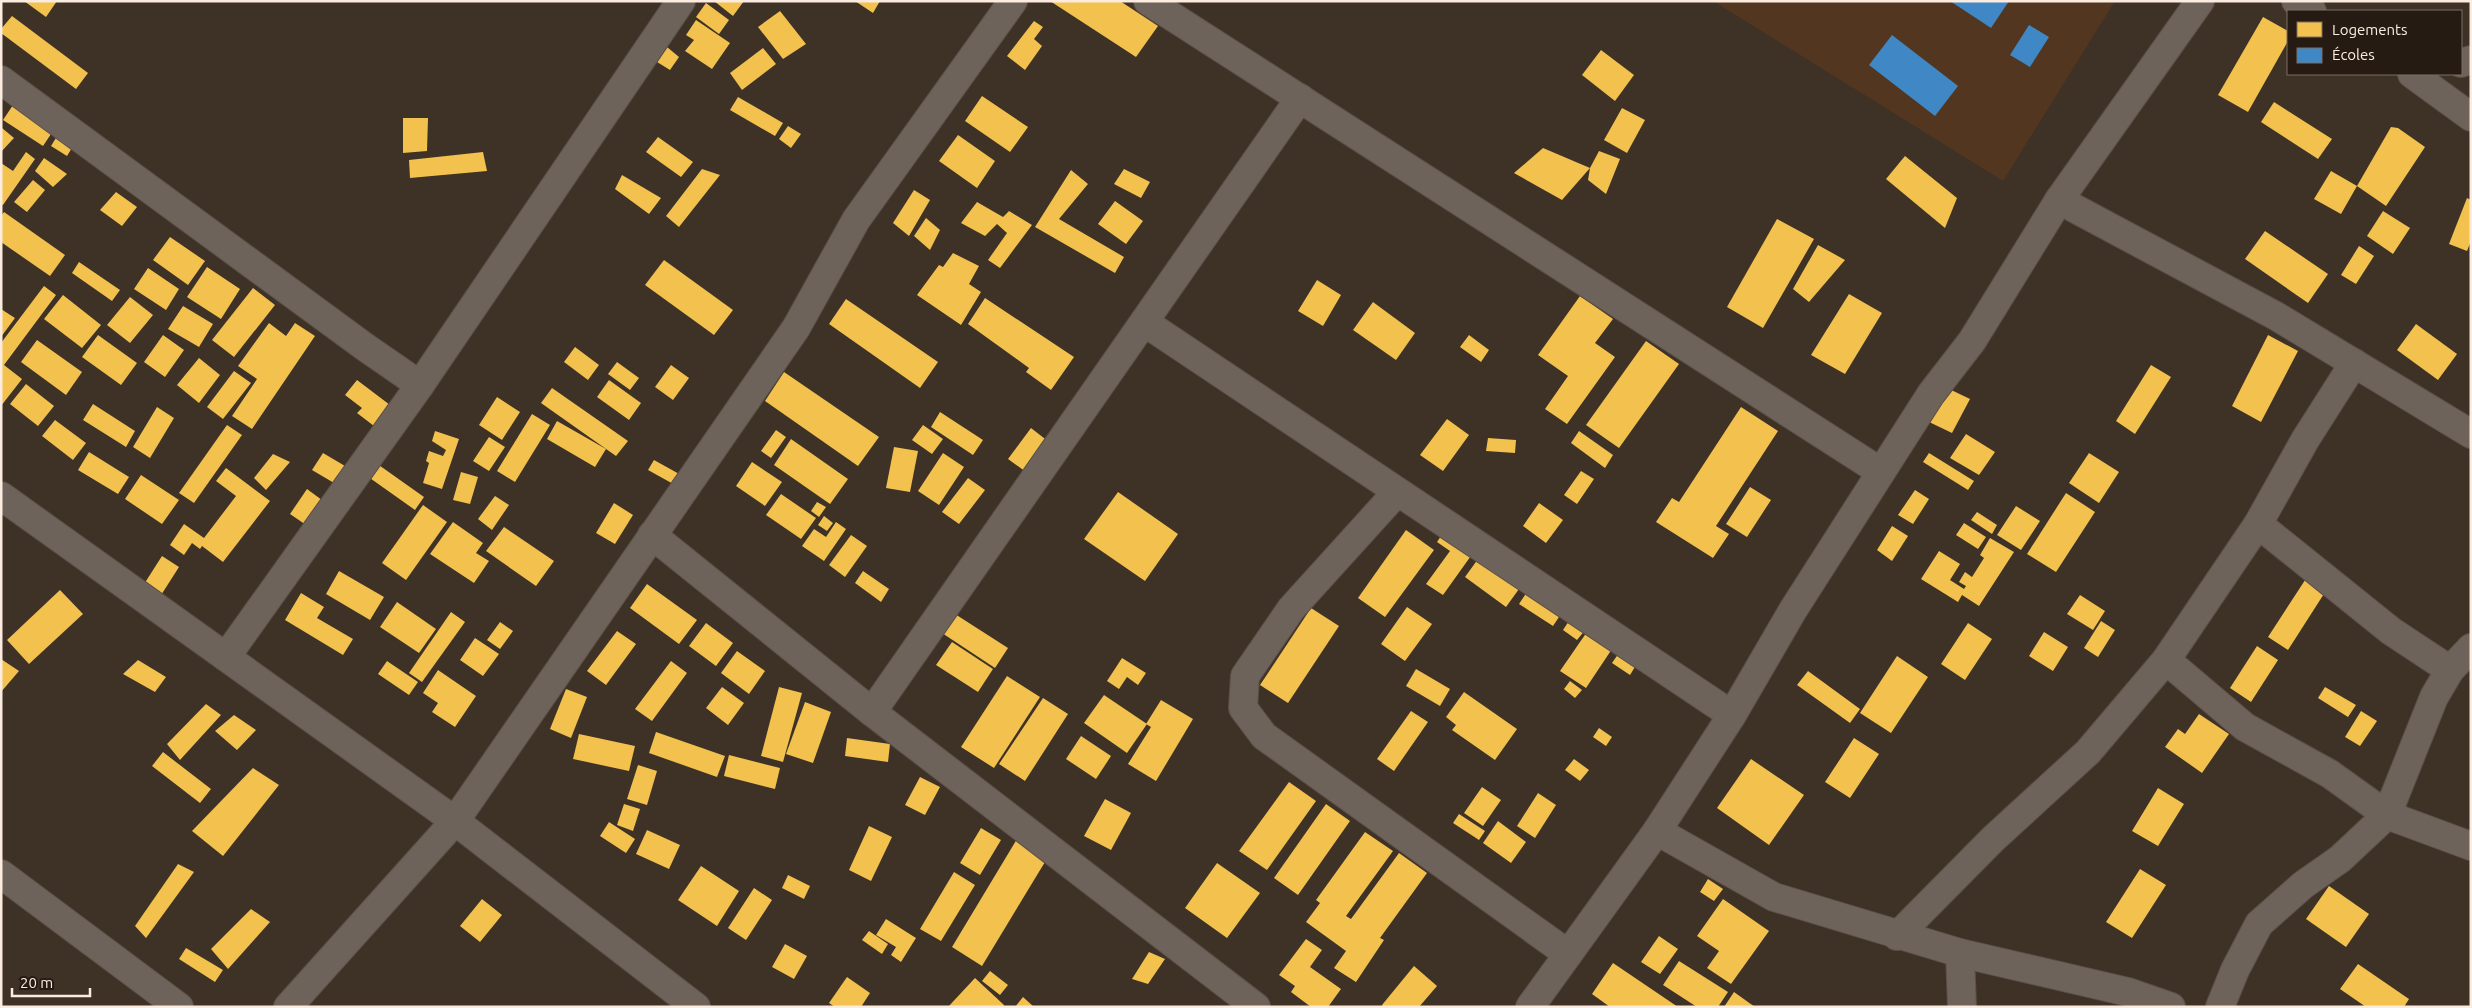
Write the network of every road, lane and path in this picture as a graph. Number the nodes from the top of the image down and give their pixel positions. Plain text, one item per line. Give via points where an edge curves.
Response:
1 (681, 1) edge
2 (1013, 1) edge
3 (1148, 1) edge
4 (2200, 1) edge
5 (2296, 1) edge
6 (2310, 10) edge
7 (2424, 76) edge
8 (1, 80) edge
9 (1300, 98) junction
10 (2471, 117) edge
11 (2059, 200) junction
12 (1144, 322) junction
13 (2354, 363) junction
14 (420, 385) junction
15 (2471, 434) edge
16 (1881, 472) junction
17 (1397, 492) junction
18 (1, 496) edge
19 (2258, 524) junction
20 (652, 535) junction
21 (2471, 648) edge
22 (226, 657) junction
23 (2166, 660) junction
24 (2450, 670) junction
25 (872, 712) junction
26 (1732, 715) junction
27 (2387, 815) junction
28 (455, 821) junction
29 (1657, 831) junction
30 (2471, 846) edge
31 (1, 874) edge
32 (1897, 936) junction
33 (1960, 953) junction
34 (1568, 954) junction
35 (179, 1007) edge
36 (288, 1007) edge
37 (696, 1007) edge
38 (1256, 1007) edge
39 (1530, 1007) edge
40 (1962, 1007) edge
41 (2171, 1007) edge
42 (2220, 1007) edge

1 - 14 street
2 - 20 street via 856,220 796,328
3 - 9 street
4 - 11 street
5 - 6 street
7 - 10 street
8 - 14 street
9 - 12 street
9 - 16 street
11 - 13 street via 2276,316
11 - 16 street via 1972,341 1931,394
12 - 17 street
12 - 25 street
13 - 15 street
13 - 19 street via 2305,440
14 - 22 street
16 - 26 street via 1793,610
17 - 26 street
17 - 34 street via 1291,609 1245,676 1243,708 1264,736
18 - 22 street
19 - 23 street
19 - 24 street via 2391,631
20 - 25 street
20 - 28 street
21 - 24 street
22 - 28 street
23 - 27 street via 2245,727 2330,774
23 - 32 street via 2088,752 1993,840
24 - 27 street via 2434,697
25 - 38 street
26 - 29 street
27 - 30 street
27 - 42 street via 2340,859 2303,884 2259,924
28 - 36 street
28 - 37 street
29 - 32 street via 1774,897
29 - 34 street
31 - 35 street
32 - 33 street
33 - 40 street
33 - 41 street via 2128,992
34 - 39 street

